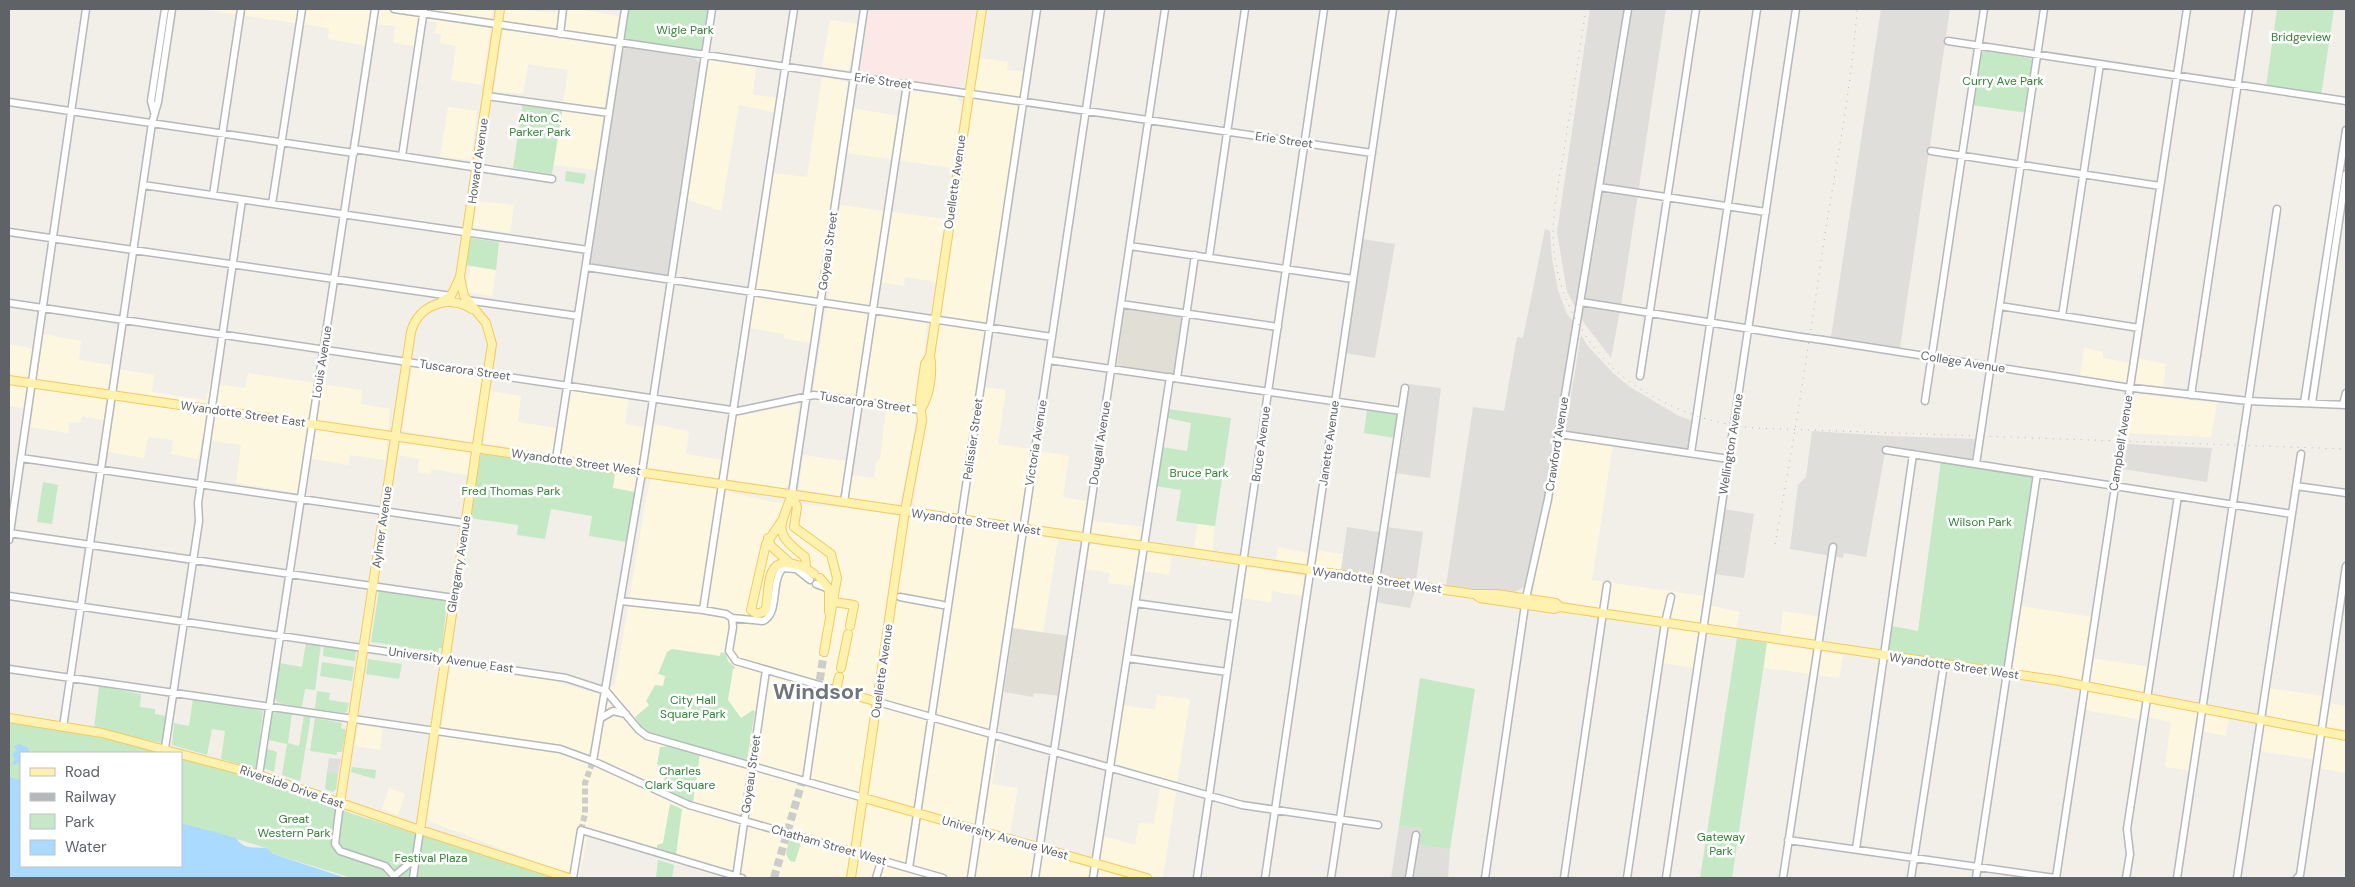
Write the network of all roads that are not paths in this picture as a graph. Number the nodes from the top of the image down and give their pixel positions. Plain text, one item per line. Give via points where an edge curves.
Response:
1 (86, 9) edge
2 (165, 9) edge
3 (172, 9) edge
4 (241, 9) edge
5 (302, 9) edge
6 (375, 9) edge
7 (394, 9) edge
8 (500, 9) edge
9 (563, 9) edge
10 (625, 9) edge
11 (712, 9) edge
12 (794, 9) edge
13 (864, 9) edge
14 (982, 9) edge
15 (1037, 9) edge
16 (1102, 9) edge
17 (1165, 9) edge
18 (1245, 9) edge
19 (1324, 9) edge
20 (1393, 9) edge
21 (1628, 9) edge
22 (1696, 9) edge
23 (1757, 9) edge
24 (1796, 9) edge
25 (1984, 9) edge
26 (2044, 9) edge
27 (2187, 9) edge
28 (2249, 9) edge
29 (424, 11) edge
30 (498, 25) junction
31 (166, 28) junction
32 (560, 34) junction
33 (620, 42) junction
34 (1948, 42) dead end
35 (1978, 46) junction
36 (705, 55) junction
37 (2037, 55) junction
38 (2100, 64) junction
39 (786, 67) junction
40 (2177, 76) junction
41 (854, 77) junction
42 (906, 84) junction
43 (2238, 85) junction
44 (968, 93) junction
45 (487, 96) junction
46 (1023, 101) junction
47 (2346, 101) edge
48 (9, 102) edge
49 (71, 111) junction
50 (1086, 111) junction
51 (609, 113) junction
52 (1149, 121) junction
53 (152, 123) junction
54 (2346, 130) edge
55 (1227, 132) junction
56 (222, 133) junction
57 (282, 142) junction
58 (1305, 143) junction
59 (1931, 150) dead end
60 (354, 151) junction
61 (1372, 153) junction
62 (402, 156) junction
63 (1962, 156) junction
64 (2021, 165) junction
65 (477, 168) junction
66 (2083, 174) junction
67 (2346, 174) edge
68 (552, 179) dead end
69 (143, 185) junction
70 (2160, 186) junction
71 (1599, 187) junction
72 (213, 195) junction
73 (1668, 197) junction
74 (242, 200) junction
75 (272, 204) junction
76 (1728, 206) junction
77 (2277, 209) dead end
78 (1766, 212) junction
79 (344, 215) junction
80 (9, 232) edge
81 (467, 233) junction
82 (53, 239) junction
83 (1130, 246) junction
84 (588, 250) junction
85 (133, 251) junction
86 (1195, 255) junction
87 (1209, 257) junction
88 (232, 265) junction
89 (586, 267) junction
90 (1286, 269) junction
91 (460, 277) junction
92 (1353, 279) junction
93 (334, 280) junction
94 (671, 280) junction
95 (751, 292) junction
96 (420, 293) junction
97 (451, 296) junction
98 (466, 300) junction
99 (820, 302) junction
100 (1581, 302) junction
101 (9, 303) edge
102 (435, 304) junction
103 (1121, 304) junction
104 (2000, 306) junction
105 (43, 308) junction
106 (873, 310) junction
107 (475, 311) junction
108 (1651, 313) junction
109 (1186, 314) junction
110 (578, 316) junction
111 (2062, 316) junction
112 (935, 319) junction
113 (123, 320) junction
114 (1711, 323) junction
115 (989, 327) junction
116 (1278, 327) junction
117 (2139, 328) junction
118 (1748, 329) junction
119 (222, 334) junction
120 (1052, 337) junction
121 (324, 349) junction
122 (1932, 357) junction
123 (1049, 360) junction
124 (406, 362) junction
125 (1991, 367) junction
126 (1112, 369) junction
127 (488, 373) junction
128 (1640, 376) dead end
129 (1173, 378) junction
130 (9, 380) edge
131 (32, 384) junction
132 (568, 385) junction
133 (1405, 388) dead end
134 (2130, 388) junction
135 (1268, 392) junction
136 (2346, 393) edge
137 (112, 395) junction
138 (2191, 395) junction
139 (806, 397) junction
140 (653, 398) junction
141 (1335, 401) junction
142 (1925, 401) dead end
143 (2248, 401) junction
144 (859, 402) junction
145 (2308, 403) junction
146 (2344, 404) edge
147 (211, 410) junction
148 (734, 410) junction
149 (921, 410) junction
150 (1401, 411) junction
151 (312, 424) junction
152 (1559, 434) junction
153 (395, 436) junction
154 (476, 448) junction
155 (1886, 450) dead end
156 (1691, 453) junction
157 (1913, 454) junction
158 (2301, 454) dead end
159 (21, 458) junction
160 (556, 459) junction
161 (1729, 459) junction
162 (1976, 464) junction
163 (101, 470) junction
164 (642, 472) junction
165 (2037, 474) junction
166 (200, 484) junction
167 (722, 484) junction
168 (2115, 486) junction
169 (2296, 486) junction
170 (2346, 493) edge
171 (792, 494) junction
172 (2178, 496) junction
173 (301, 499) junction
174 (844, 502) junction
175 (2233, 505) junction
176 (384, 511) junction
177 (905, 511) junction
178 (2292, 514) junction
179 (783, 519) junction
180 (961, 520) junction
181 (465, 523) junction
182 (1023, 529) junction
183 (9, 535) edge
184 (768, 538) junction
185 (1086, 538) junction
186 (90, 545) junction
187 (1144, 546) junction
188 (1833, 547) dead end
189 (192, 560) junction
190 (1244, 561) junction
191 (790, 563) junction
192 (2346, 566) edge
193 (806, 567) junction
194 (1311, 570) junction
195 (289, 574) junction
196 (815, 579) junction
197 (1376, 580) junction
198 (1607, 585) dead end
199 (373, 586) junction
200 (9, 596) edge
201 (454, 598) junction
202 (900, 598) dead end
203 (1671, 598) dead end
204 (621, 601) junction
205 (1525, 601) junction
206 (834, 602) junction
207 (1135, 603) junction
208 (943, 605) dead end
209 (81, 608) junction
210 (703, 610) junction
211 (1603, 614) junction
212 (1235, 617) junction
213 (732, 618) junction
214 (828, 621) junction
215 (183, 622) junction
216 (1665, 623) junction
217 (1704, 629) junction
218 (280, 635) junction
219 (1817, 645) junction
220 (364, 648) junction
221 (824, 652) tunnel mouth
222 (1884, 655) junction
223 (1127, 658) junction
224 (445, 660) junction
225 (1944, 664) junction
226 (841, 668) dead end
227 (9, 669) edge
228 (766, 670) junction
229 (1227, 672) junction
230 (2007, 673) junction
231 (839, 677) dead end
232 (70, 678) junction
233 (820, 685) junction
234 (2084, 686) junction
235 (836, 690) junction
236 (606, 691) junction
237 (172, 693) junction
238 (2147, 698) junction
239 (878, 702) junction
240 (269, 707) junction
241 (2202, 709) junction
242 (626, 714) junction
243 (9, 718) edge
244 (601, 718) junction
245 (933, 718) junction
246 (353, 719) junction
247 (2261, 720) junction
248 (63, 727) junction
249 (434, 730) junction
250 (2321, 732) junction
251 (992, 735) junction
252 (2346, 736) edge
253 (165, 748) junction
254 (179, 752) edge
255 (1054, 752) junction
256 (182, 753) edge
257 (594, 761) junction
258 (752, 766) junction
259 (1110, 768) junction
260 (259, 775) junction
261 (806, 781) junction
262 (1209, 796) junction
263 (864, 798) junction
264 (340, 803) junction
265 (1275, 810) junction
266 (919, 814) junction
267 (1340, 819) junction
268 (744, 821) junction
269 (1378, 825) dead end
270 (420, 830) junction
271 (978, 831) junction
272 (1416, 835) dead end
273 (1788, 840) junction
274 (1040, 848) junction
275 (1856, 850) junction
276 (856, 853) junction
277 (1914, 858) junction
278 (415, 859) junction
279 (1095, 864) junction
280 (880, 865) dead end
281 (1978, 867) junction
282 (909, 868) junction
283 (395, 877) edge
284 (2299, 877) edge
285 (413, 878) edge
286 (569, 878) edge
287 (573, 878) edge
288 (738, 878) edge
289 (851, 878) edge
290 (876, 878) edge
291 (942, 878) edge
292 (971, 878) edge
293 (1036, 878) edge
294 (1093, 878) edge
295 (1147, 878) edge
296 (1197, 878) edge
297 (1265, 878) edge
298 (1331, 878) edge
299 (1410, 878) edge
300 (1485, 878) edge
301 (1564, 878) edge
302 (1627, 878) edge
303 (1666, 878) edge
304 (1782, 878) edge
305 (1911, 878) edge
306 (1976, 878) edge
307 (2055, 878) edge
308 (2126, 878) edge
309 (2177, 878) edge
310 (2237, 878) edge

1 - 49 street
2 - 31 street
3 - 31 street
4 - 56 street
5 - 57 street
6 - 60 street, Louis Avenue
7 - 29 street, Erie Street
8 - 30 main road, Howard Avenue
9 - 32 street
10 - 33 street
11 - 36 street
12 - 39 street
13 - 41 street, Goyeau Street
14 - 44 main road, Ouellette Avenue
15 - 46 street, Pelissier Street
16 - 50 street, Victoria Avenue
17 - 52 street, Dougall Avenue
18 - 55 street
19 - 58 street, Bruce Avenue
20 - 61 street, Janette Avenue
21 - 71 street, Crawford Avenue
22 - 73 street
23 - 76 street
24 - 78 street, Wellington Avenue
25 - 35 street
26 - 37 street
27 - 40 street, Campbell Avenue
28 - 43 street
29 - 30 street, Erie Street
29 - 62 street
30 - 32 street, Erie Street
30 - 45 main road, Howard Avenue
31 - 53 street via 158,102
32 - 33 street, Erie Street
33 - 36 street, Erie Street
33 - 51 street
34 - 35 street
35 - 37 street
35 - 63 street
36 - 39 street, Erie Street
36 - 94 street
37 - 38 street
37 - 64 street
38 - 40 street
38 - 66 street
39 - 41 street, Erie Street
39 - 95 street
40 - 43 street
40 - 70 street, Campbell Avenue
41 - 42 street, Erie Street
41 - 99 street, Goyeau Street
42 - 44 street, Erie Street
42 - 106 street
43 - 47 street
43 - 138 street
44 - 46 street, Erie Street
44 - 112 main road, Ouellette Avenue
45 - 51 street
45 - 65 main road, Howard Avenue
46 - 50 street, Erie Street
46 - 115 street, Pelissier Street
48 - 49 street
49 - 53 street
49 - 82 street
50 - 52 street, Erie Street
50 - 120 street, Victoria Avenue
51 - 84 street
52 - 55 street, Erie Street
52 - 83 street, Dougall Avenue
53 - 56 street
53 - 69 street
54 - 145 street
55 - 58 street, Erie Street
55 - 87 street
56 - 57 street
56 - 72 street
57 - 60 street
57 - 75 street
58 - 61 street, Erie Street
58 - 90 street, Bruce Avenue
59 - 63 street
60 - 62 street
60 - 79 street, Louis Avenue
61 - 92 street, Janette Avenue
62 - 65 street
63 - 64 street
63 - 122 street
64 - 66 street
64 - 104 street
65 - 68 street
65 - 81 main road, Howard Avenue
66 - 70 street
66 - 111 street
67 - 145 street
69 - 72 street
69 - 85 street
70 - 117 street, Campbell Avenue
71 - 73 street
71 - 100 street, Crawford Avenue
72 - 74 street
73 - 76 street
73 - 108 street
74 - 75 street
74 - 88 street
75 - 79 street
76 - 78 street
76 - 114 street
77 - 143 street
78 - 118 street, Wellington Avenue
79 - 81 street
79 - 93 street, Louis Avenue
80 - 82 street
81 - 84 street
81 - 91 main road, Howard Avenue
82 - 85 street
82 - 105 street
83 - 86 street
83 - 103 street, Dougall Avenue
84 - 89 street
85 - 88 street
85 - 113 street
86 - 87 street
86 - 109 street
87 - 90 street
88 - 93 street
88 - 119 street
89 - 94 street
89 - 110 street
90 - 92 street
90 - 116 street, Bruce Avenue
91 - 97 main road, Howard Avenue
91 - 98 main road, Glengarry Avenue
92 - 141 street, Janette Avenue
93 - 96 street
93 - 121 street, Louis Avenue
94 - 95 street
94 - 140 street
95 - 99 street
95 - 148 street
96 - 97 street
96 - 102 street
97 - 102 main road
98 - 107 main road, Glengarry Avenue
98 - 110 street
99 - 106 street
99 - 139 street, Goyeau Street
100 - 108 street, College Avenue
100 - 152 street, Crawford Avenue
101 - 105 street, Tuscarora Street
102 - 107 main road via 458,302
102 - 124 main road, Aylmer Avenue via 414,323
103 - 109 street
103 - 126 street, Dougall Avenue
104 - 111 street
104 - 125 street
105 - 113 street, Tuscarora Street
105 - 131 street
106 - 112 street
106 - 144 street
107 - 127 main road, Glengarry Avenue via 486,323 492,337
108 - 114 street, College Avenue
108 - 128 street
109 - 116 street
109 - 129 street
110 - 132 street
111 - 117 street
112 - 115 street
112 - 149 main road, Ouellette Avenue via 920,400
113 - 119 street, Tuscarora Street
113 - 137 street
114 - 118 street, College Avenue
114 - 156 street
115 - 120 street
115 - 180 street, Pelissier Street
116 - 135 street, Bruce Avenue
117 - 134 street, Campbell Avenue
118 - 122 street, College Avenue, bridge
118 - 161 street, Wellington Avenue
119 - 121 street, Tuscarora Street
119 - 147 street
120 - 123 street, Victoria Avenue
121 - 124 street, Tuscarora Street
121 - 151 street, Louis Avenue
122 - 125 street, College Avenue
122 - 142 street
123 - 126 street
123 - 182 street, Victoria Avenue
124 - 127 street, Tuscarora Street
124 - 153 main road, Aylmer Avenue
125 - 134 street, College Avenue
125 - 162 street
126 - 129 street
126 - 185 street, Dougall Avenue
127 - 132 street, Tuscarora Street
127 - 154 main road, Glengarry Avenue
129 - 135 street
129 - 187 street
130 - 131 main road, Wyandotte Street East
131 - 137 main road, Wyandotte Street East
131 - 159 street
132 - 140 street, Tuscarora Street
132 - 160 street
133 - 150 street
134 - 138 street, College Avenue
134 - 168 street, Campbell Avenue
135 - 141 street
135 - 190 street, Bruce Avenue
136 - 146 street
137 - 147 main road, Wyandotte Street East
137 - 163 street
138 - 143 street, College Avenue
139 - 144 street, Tuscarora Street via 814,395
139 - 148 street, Tuscarora Street
139 - 171 street, Goyeau Street
140 - 148 street, Tuscarora Street
140 - 164 street
141 - 150 street
141 - 194 street, Janette Avenue
143 - 145 street, College Avenue
143 - 175 street
144 - 149 street, Tuscarora Street
144 - 174 street
145 - 146 street, College Avenue
147 - 151 main road, Wyandotte Street East
147 - 166 street
148 - 167 street
149 - 177 main road, Ouellette Avenue via 911,454
150 - 197 street
151 - 153 main road, Wyandotte Street East
151 - 173 street, Louis Avenue
152 - 156 street
152 - 205 street, Crawford Avenue
153 - 154 main road, Wyandotte Street East
153 - 176 main road, Aylmer Avenue
154 - 160 main road, Wyandotte Street West
154 - 181 main road, Glengarry Avenue
155 - 157 street
156 - 161 street
157 - 162 street
157 - 222 street
158 - 169 street
159 - 163 street
159 - 183 street
160 - 164 main road, Wyandotte Street West
161 - 217 street, Wellington Avenue
162 - 165 street
163 - 166 street
163 - 186 street
164 - 167 main road, Wyandotte Street West
164 - 204 street
165 - 168 street
165 - 230 street
166 - 173 street
166 - 189 street
167 - 171 main road, Wyandotte Street West
167 - 210 street
168 - 172 street
168 - 234 street, Campbell Avenue
169 - 170 street
169 - 178 street
171 - 174 main road, Wyandotte Street West
171 - 179 main road
171 - 206 main road via 797,507 794,527 831,554 838,578
172 - 175 street
172 - 238 street
173 - 176 street
173 - 195 street, Louis Avenue
174 - 177 main road, Wyandotte Street West
175 - 178 street
175 - 241 street
176 - 181 street
176 - 199 main road, Aylmer Avenue
177 - 180 main road, Wyandotte Street West
177 - 239 main road, Ouellette Avenue
178 - 247 street
179 - 184 main road
179 - 193 main road via 782,535 786,543 805,557
180 - 182 main road, Wyandotte Street West
180 - 245 street, Pelissier Street
181 - 201 main road, Glengarry Avenue
182 - 185 main road, Wyandotte Street West
182 - 251 street, Victoria Avenue
183 - 186 street
184 - 191 main road via 771,546
184 - 191 main road via 751,607 753,612 760,614 766,609 774,568
185 - 187 main road, Wyandotte Street West
185 - 255 street, Dougall Avenue
186 - 189 street
186 - 209 street
187 - 190 main road, Wyandotte Street West
187 - 207 street
188 - 219 street
189 - 195 street
189 - 215 street
190 - 194 main road, Wyandotte Street West
190 - 212 street, Bruce Avenue
191 - 193 main road
192 - 250 street
193 - 196 main road
194 - 197 main road, Wyandotte Street West
194 - 265 street, Janette Avenue
195 - 199 street
195 - 218 street, Louis Avenue
196 - 213 street via 796,569 783,568 776,577 767,619
196 - 214 main road via 829,589
197 - 205 main road, Wyandotte Street West via 1480,598
197 - 267 street
198 - 211 street
199 - 201 street
199 - 220 main road, Aylmer Avenue
200 - 209 street, University Avenue East
201 - 224 main road, Glengarry Avenue
202 - 208 street
203 - 216 street
204 - 210 street
204 - 236 street
205 - 211 main road, Wyandotte Street West via 1556,603 1560,608
205 - 300 street, Crawford Avenue
206 - 214 main road
206 - 226 main road via 854,605
207 - 212 street
207 - 223 street
209 - 215 street, University Avenue East
209 - 232 street
210 - 213 street
211 - 216 main road, Wyandotte Street West
211 - 301 street
212 - 229 street, Bruce Avenue
213 - 228 street via 729,651 732,658
214 - 221 main road
215 - 218 street, University Avenue East
215 - 237 street
216 - 217 main road, Wyandotte Street West
216 - 302 street
217 - 219 main road, Wyandotte Street West
217 - 303 street, Wellington Avenue
218 - 220 street, University Avenue East
218 - 240 street, Louis Avenue
219 - 222 main road, Wyandotte Street West
219 - 273 street
220 - 224 street, University Avenue East
220 - 246 main road, Aylmer Avenue
222 - 225 main road, Wyandotte Street West
222 - 275 street
223 - 229 street
223 - 259 street
224 - 236 street, University Avenue East via 550,674
224 - 249 main road, Glengarry Avenue
225 - 230 main road, Wyandotte Street West
225 - 277 street
227 - 232 street, Chatham Street West
228 - 233 street
228 - 258 street, Goyeau Street
229 - 262 street, Bruce Avenue
230 - 234 main road, Wyandotte Street West
230 - 281 street
231 - 235 main road
232 - 237 street, Chatham Street West
232 - 248 street
233 - 235 street
233 - 261 street
234 - 238 main road, Wyandotte Street West
234 - 307 street, Campbell Avenue
235 - 239 main road
236 - 242 street
236 - 244 street
237 - 240 street, Chatham Street West
237 - 253 street
238 - 241 main road, Wyandotte Street West
238 - 308 street via 2127,829 2130,854
239 - 245 street
239 - 263 main road, Ouellette Avenue
240 - 246 street, Chatham Street West
240 - 260 street, Louis Avenue
241 - 247 main road, Wyandotte Street West
241 - 309 street
242 - 244 street via 614,711
242 - 258 street via 647,736
243 - 248 main road, Riverside Drive East
244 - 257 street
245 - 251 street
245 - 266 street, Pelissier Street
246 - 249 street, Chatham Street West
246 - 264 main road, Aylmer Avenue
247 - 250 main road, Wyandotte Street West
247 - 310 street
248 - 253 main road, Riverside Drive East
249 - 257 street, Chatham Street West via 560,749
249 - 270 main road, Glengarry Avenue
250 - 252 main road, Wyandotte Street West
250 - 284 street
251 - 255 street
251 - 271 street, Victoria Avenue
253 - 254 main road, Riverside Drive East
255 - 259 street
255 - 274 street, Dougall Avenue
256 - 260 main road, Riverside Drive East
257 - 268 street, Chatham Street West via 689,805
258 - 261 street
258 - 268 street, Goyeau Street
259 - 262 street
259 - 279 street
260 - 264 main road, Riverside Drive East
261 - 263 street
262 - 265 street
262 - 296 street, Bruce Avenue
263 - 266 main road, University Avenue West
263 - 276 main road, Ouellette Avenue
264 - 270 main road, Riverside Drive East
264 - 283 street via 335,844 340,851 385,866
265 - 267 street
265 - 297 street, Janette Avenue
266 - 271 main road, University Avenue West
266 - 282 street, Pelissier Street
267 - 269 street
267 - 298 street
268 - 276 street, Chatham Street West
268 - 288 street, Goyeau Street
270 - 278 street
270 - 286 main road, Riverside Drive East
271 - 274 main road, University Avenue West
271 - 292 street, Victoria Avenue
272 - 299 street
273 - 275 street
273 - 304 street
274 - 279 main road, University Avenue West
274 - 293 street, Dougall Avenue
275 - 277 street
276 - 282 street, Chatham Street West
276 - 289 main road, Ouellette Avenue
277 - 281 street
277 - 305 street
278 - 283 street
278 - 285 street
279 - 294 street
279 - 295 main road, University Avenue West
280 - 290 street
281 - 306 street
281 - 307 street
282 - 291 street, Chatham Street West
287 - 288 street via 581,830

